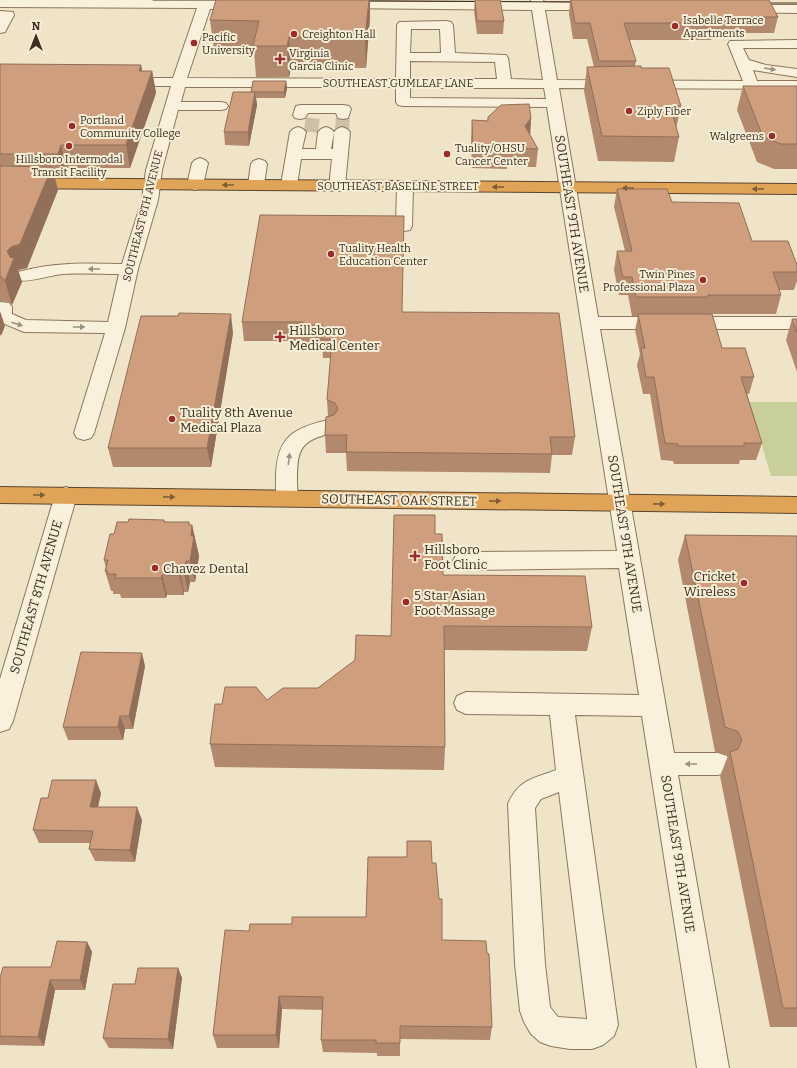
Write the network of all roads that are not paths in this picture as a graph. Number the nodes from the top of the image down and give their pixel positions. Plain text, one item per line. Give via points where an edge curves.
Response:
1 (205, 2) edge
2 (0, 3) edge
3 (538, 3) edge
4 (260, 5) edge
5 (331, 5) edge
6 (614, 6) edge
7 (729, 8) edge
8 (797, 9) edge
9 (0, 15) edge
10 (0, 29) edge
11 (797, 44) edge
12 (404, 57) junction
13 (448, 57) junction
14 (743, 64) junction
15 (797, 73) edge
16 (112, 82) edge
17 (180, 82) junction
18 (403, 83) junction
19 (504, 83) junction
20 (752, 85) junction
21 (797, 85) edge
22 (552, 93) junction
23 (172, 106) junction
24 (221, 106) dead end
25 (317, 113) dead end
26 (343, 115) dead end
27 (312, 132) tunnel mouth
28 (342, 132) tunnel mouth
29 (309, 154) junction
30 (340, 154) junction
31 (200, 163) dead end
32 (259, 164) dead end
33 (0, 183) edge
34 (152, 184) junction
35 (194, 185) junction
36 (256, 185) junction
37 (289, 185) junction
38 (337, 186) junction
39 (405, 186) junction
40 (568, 187) junction
41 (797, 189) edge
42 (404, 226) edge
43 (130, 270) junction
44 (24, 276) dead end
45 (3, 307) dead end
46 (590, 323) junction
47 (797, 323) edge
48 (116, 328) junction
49 (328, 427) edge
50 (84, 434) dead end
51 (0, 495) edge
52 (66, 495) junction
53 (287, 498) junction
54 (620, 504) junction
55 (797, 505) edge
56 (629, 559) junction
57 (464, 561) dead end
58 (466, 703) dead end
59 (561, 705) junction
60 (654, 706) junction
61 (0, 721) edge
62 (663, 764) junction
63 (718, 764) dead end
64 (571, 776) junction
65 (713, 1068) edge

1 - 2 street
1 - 4 street
1 - 17 street, SOUTHEAST 8TH AVENUE
3 - 5 street
3 - 6 street
3 - 22 street, SOUTHEAST 9TH AVENUE
7 - 8 street
9 - 10 street via 8,15
11 - 14 street via 735,44
12 - 13 street
12 - 13 street via 404,25 446,25
12 - 18 street
13 - 19 street via 501,58
14 -> 15 street
14 - 20 street
16 - 17 street, SOUTHEAST GUMLEAF LANE
17 - 18 street, SOUTHEAST GUMLEAF LANE
17 - 23 street, SOUTHEAST 8TH AVENUE
18 - 19 street, SOUTHEAST GUMLEAF LANE
18 - 22 street via 403,102
19 - 22 street, SOUTHEAST GUMLEAF LANE
20 - 21 street, SOUTHEAST GUMLEAF LANE
20 - 22 street, SOUTHEAST GUMLEAF LANE
22 - 40 street, SOUTHEAST 9TH AVENUE
23 - 24 street
23 - 34 street, SOUTHEAST 8TH AVENUE
25 - 26 street via 344,110
27 - 29 street
28 - 30 street
29 - 30 street
29 - 37 street
30 - 38 street
31 - 35 street
32 - 36 street
33 - 34 highway, SOUTHEAST BASELINE STREET
34 - 35 highway, SOUTHEAST BASELINE STREET
34 - 43 street, SOUTHEAST 8TH AVENUE via 150,200
36 -> 35 highway, SOUTHEAST BASELINE STREET
36 - 37 highway, SOUTHEAST BASELINE STREET
37 - 38 highway, SOUTHEAST BASELINE STREET
38 - 39 highway, SOUTHEAST BASELINE STREET
40 -> 39 highway, SOUTHEAST BASELINE STREET
39 - 42 street
41 -> 40 highway, SOUTHEAST BASELINE STREET
40 - 46 street, SOUTHEAST 9TH AVENUE
43 -> 44 street via 59,269
43 - 48 street, SOUTHEAST 8TH AVENUE
45 -> 48 street via 3,315 8,320 24,326
46 - 47 street
46 - 54 street, SOUTHEAST 9TH AVENUE
48 - 50 street, SOUTHEAST 8TH AVENUE
53 -> 49 street via 290,449 295,440 315,429
51 -> 52 highway, SOUTHEAST OAK STREET
52 -> 53 highway, SOUTHEAST OAK STREET
52 - 61 street, SOUTHEAST 8TH AVENUE
53 -> 54 highway, SOUTHEAST OAK STREET
54 -> 55 highway, SOUTHEAST OAK STREET
54 - 56 street, SOUTHEAST 9TH AVENUE
56 - 57 street
56 - 60 street, SOUTHEAST 9TH AVENUE
58 - 59 street
59 - 60 street
59 - 64 street
60 - 62 street, SOUTHEAST 9TH AVENUE
63 -> 62 street
62 - 65 street, SOUTHEAST 9TH AVENUE
64 - 64 street via 603,1025 592,1034 551,1031 542,1024 535,1011 530,964 521,804 532,791

